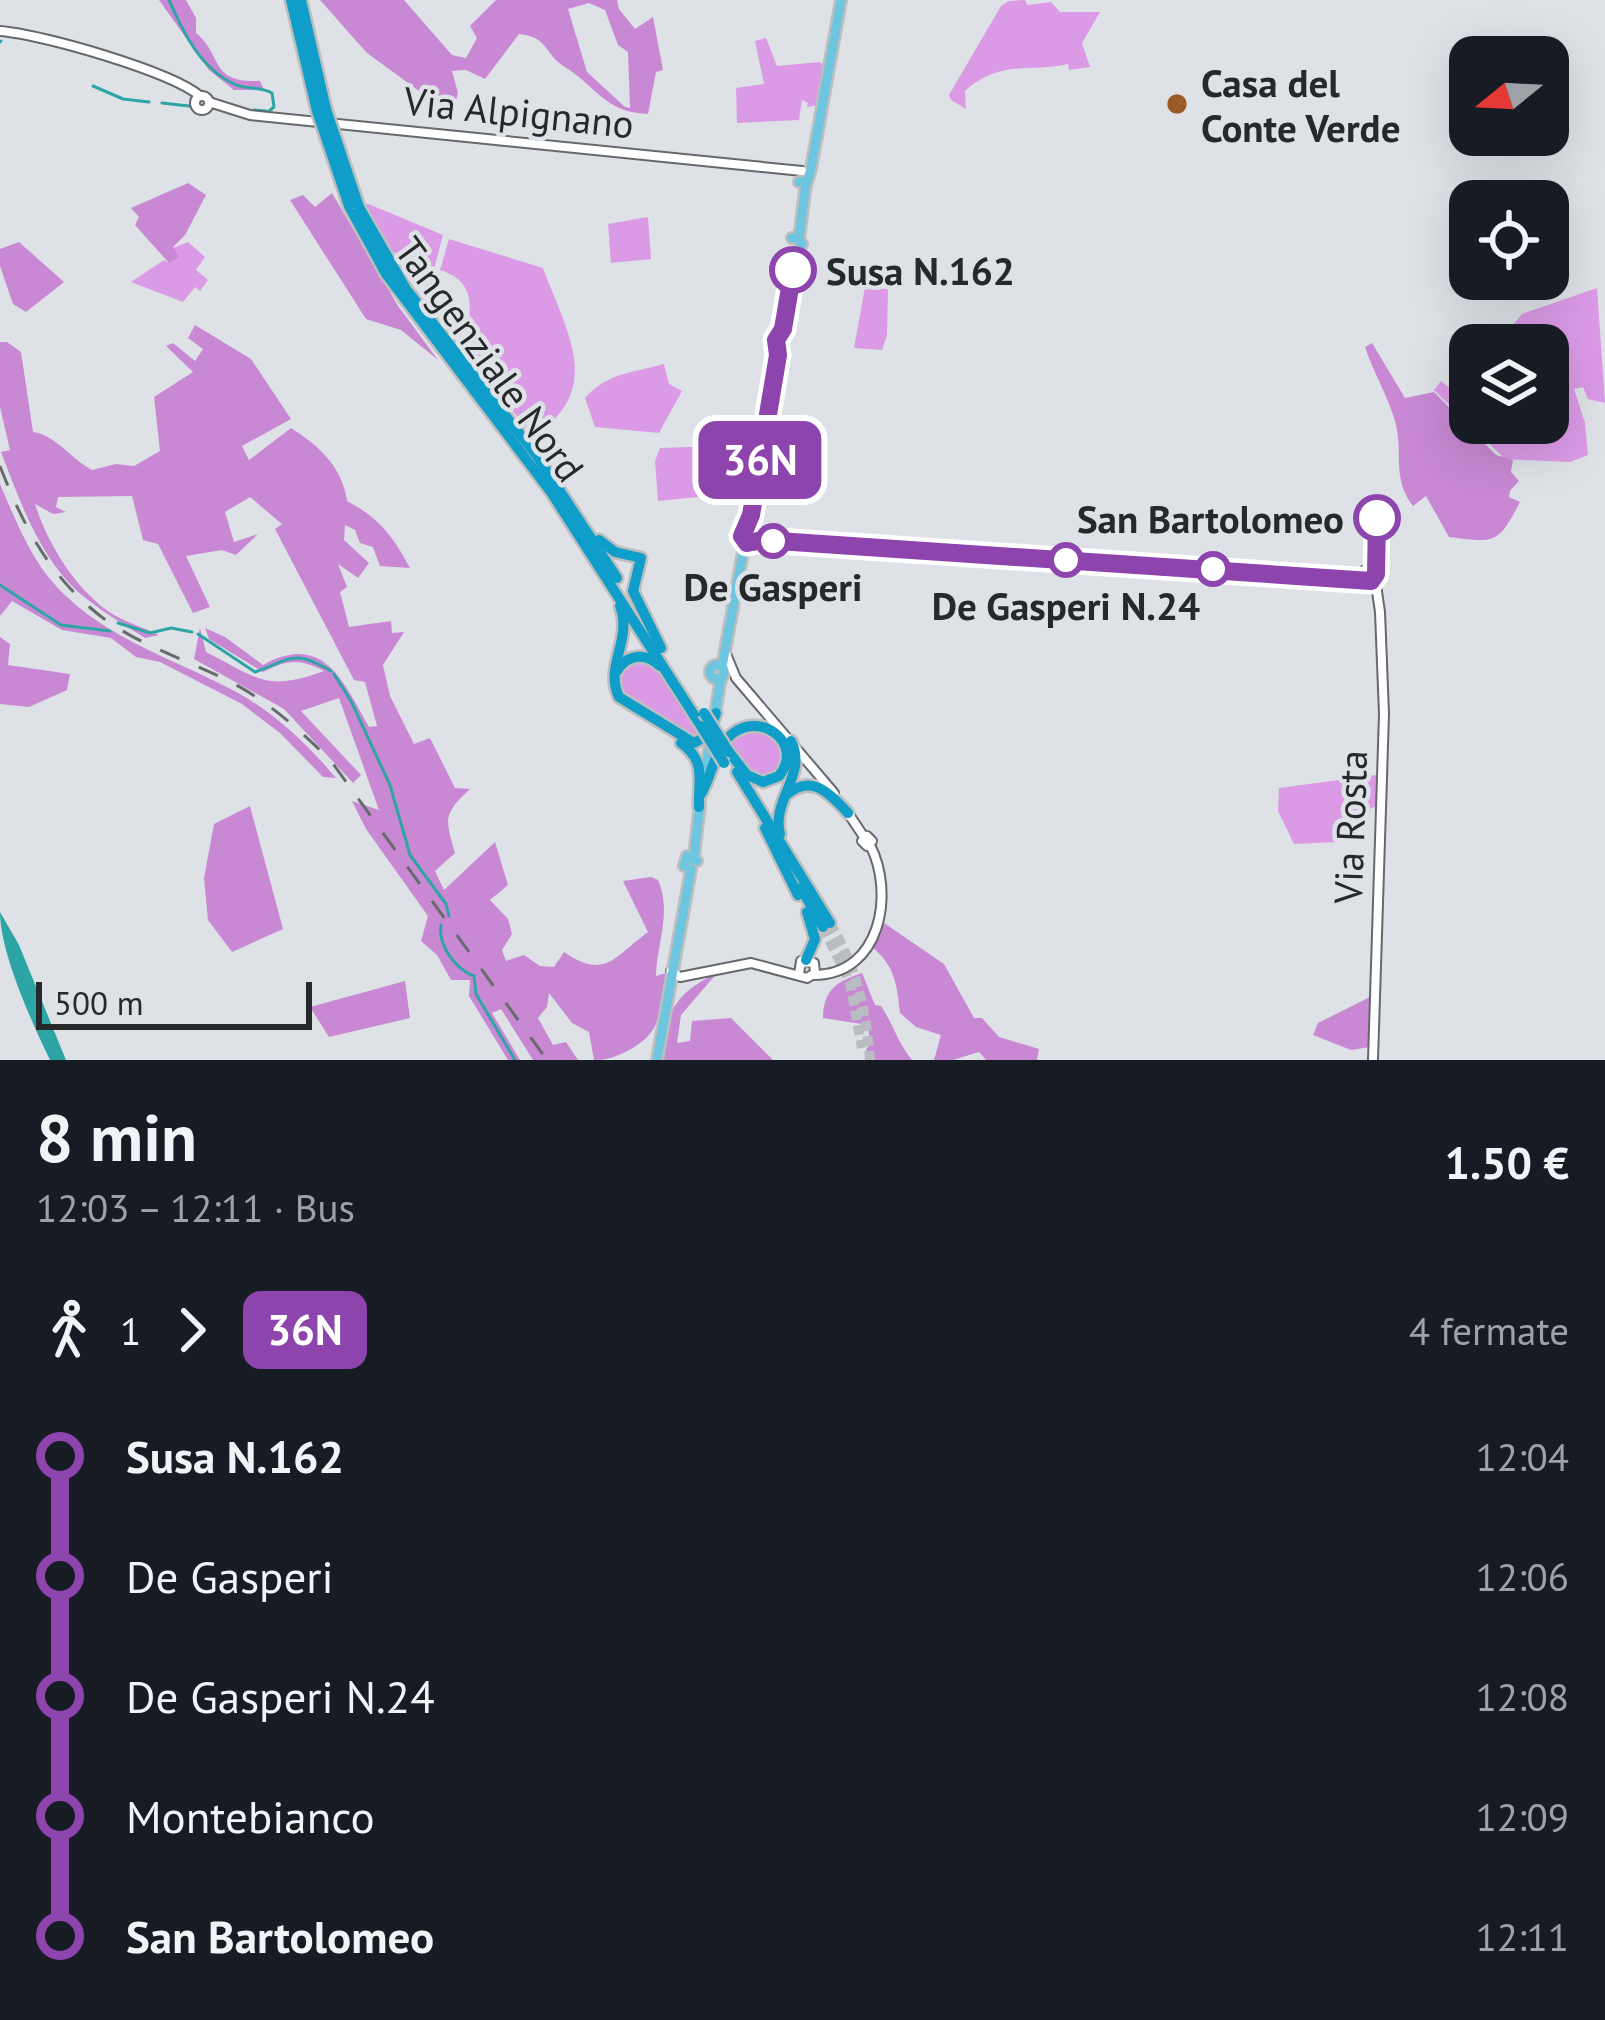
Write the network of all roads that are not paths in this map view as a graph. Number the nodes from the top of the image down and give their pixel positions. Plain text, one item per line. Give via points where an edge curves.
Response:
1 (291, 0) edge
2 (301, 0) edge
3 (842, 3) edge
4 (0, 31) edge
5 (321, 110) junction
6 (803, 177) junction
7 (354, 206) junction
8 (574, 511) junction
9 (752, 537) junction
10 (604, 566) junction
11 (661, 648) junction
12 (721, 669) junction
13 (614, 676) junction
14 (688, 699) junction
15 (645, 716) junction
16 (706, 718) junction
17 (669, 731) junction
18 (790, 741) junction
19 (726, 757) junction
20 (708, 758) junction
21 (784, 798) junction
22 (700, 801) junction
23 (848, 813) junction
24 (765, 828) junction
25 (810, 889) junction
26 (807, 968) junction
27 (675, 973) junction
28 (657, 1060) edge
29 (1373, 1060) edge

1 - 5 highway, Tangenziale Nord
2 - 5 highway, Tangenziale Nord
3 - 6 main road
4 - 6 street, Via Alpignano via 68,46 250,115 782,168
5 - 7 highway, Tangenziale Nord, bridge
6 - 9 main road
7 - 8 highway, Tangenziale Nord via 406,289
7 - 10 highway, Tangenziale Nord via 401,297
8 - 10 highway, Tangenziale Nord
8 - 11 highway via 602,544 641,559 632,591
9 - 12 main road
9 - 29 street, Via Rosta via 1369,577 1378,596 1384,714
10 - 11 highway, Tangenziale Nord
10 - 13 highway via 626,621
10 - 14 highway, Tangenziale Nord
11 - 14 highway, Tangenziale Nord
12 - 16 main road
12 - 18 street
13 - 14 highway via 627,660 647,657
13 - 15 highway via 619,698
14 - 16 highway, Tangenziale Nord
15 - 17 highway
15 - 22 highway via 698,760
16 - 17 highway via 708,735 697,743
16 - 19 highway, Tangenziale Nord, bridge
16 - 20 main road
17 - 20 highway
18 - 21 highway via 797,761
18 - 23 street
19 - 22 highway via 758,781 779,776 788,760 775,732 742,728 724,742
19 - 24 highway
19 - 25 highway
20 - 22 main road
21 - 23 highway via 812,784
21 - 25 highway via 779,831
22 - 27 main road
23 - 26 street via 882,885 881,918 863,952 833,972
24 - 25 highway via 826,925
24 - 26 highway via 812,921
26 - 27 street via 746,964
27 - 28 main road

